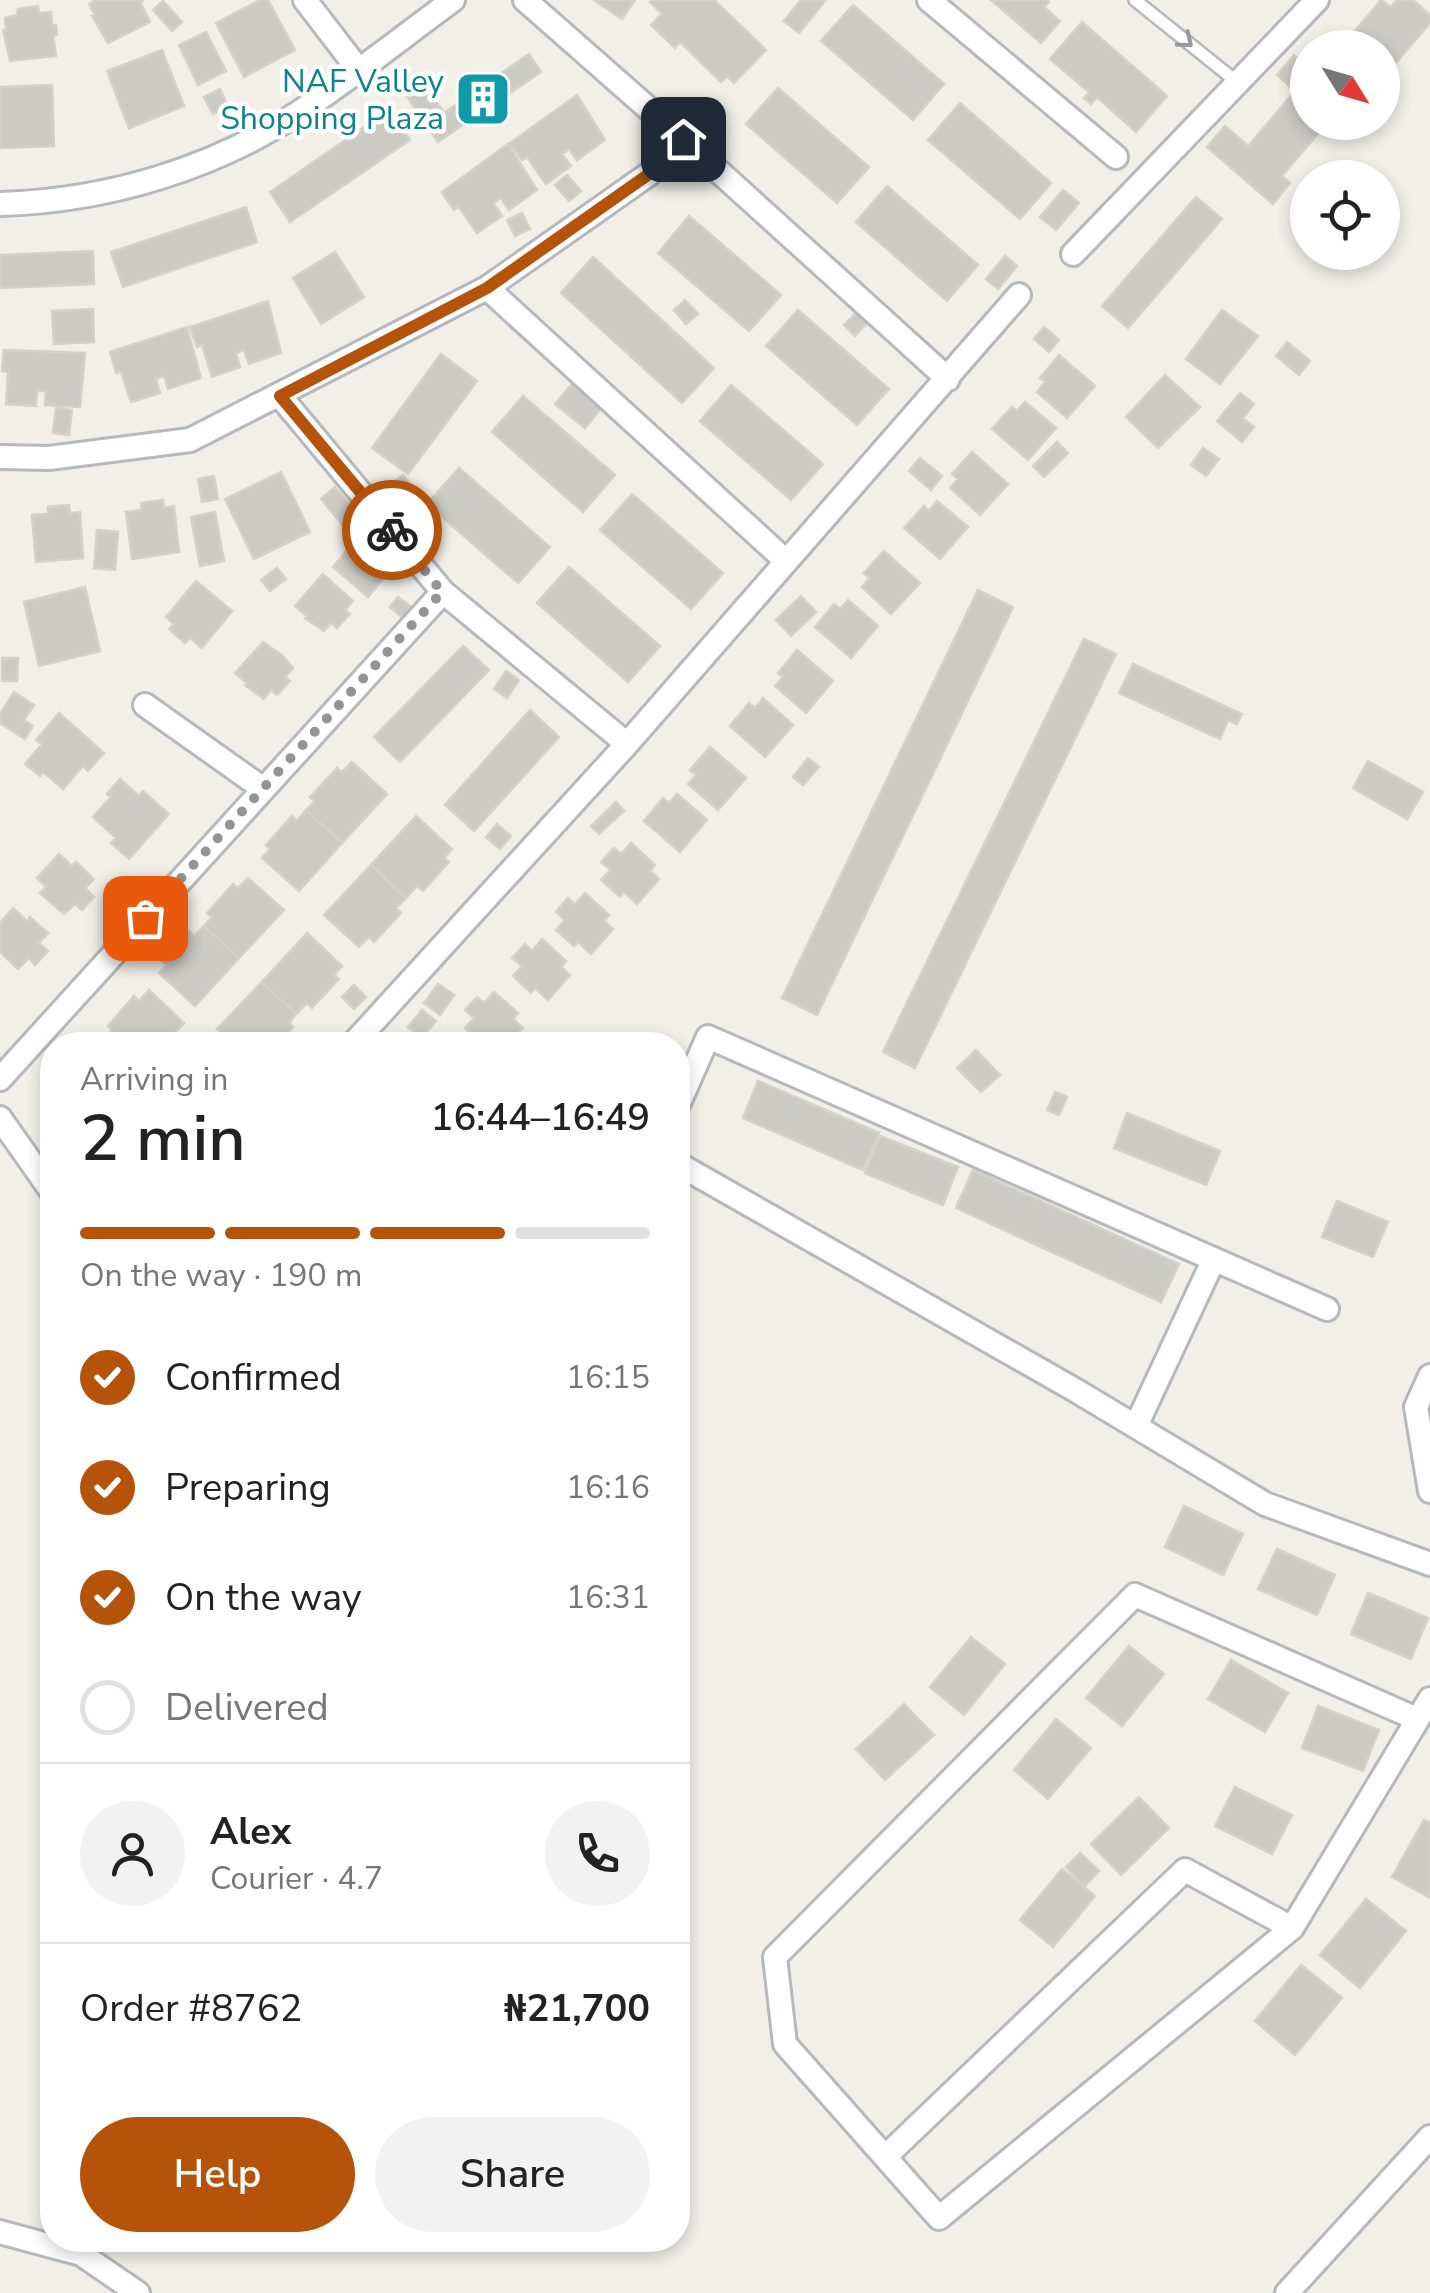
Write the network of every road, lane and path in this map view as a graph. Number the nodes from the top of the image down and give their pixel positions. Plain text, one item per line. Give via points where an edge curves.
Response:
1 (305, 0) edge
2 (453, 0) edge
3 (525, 0) edge
4 (929, 0) edge
5 (1135, 0) edge
6 (1316, 0) edge
7 (358, 69) junction
8 (1236, 82) junction
9 (683, 139) junction
10 (1116, 157) dead end
11 (0, 204) edge
12 (1073, 254) dead end
13 (487, 288) junction
14 (1020, 294) dead end
15 (948, 379) junction
16 (280, 396) junction
17 (0, 456) edge
18 (786, 561) junction
19 (442, 592) junction
20 (144, 704) dead end
21 (627, 744) junction
22 (262, 788) junction
23 (42, 1032) edge
24 (364, 1032) edge
25 (40, 1035) edge
26 (0, 1079) edge
27 (690, 1079) edge
28 (0, 1118) edge
29 (690, 1171) edge
30 (40, 1175) edge
31 (1214, 1259) junction
32 (1327, 1308) dead end
33 (1430, 1376) edge
34 (1136, 1426) junction
35 (1430, 1491) edge
36 (1430, 1564) edge
37 (1430, 1699) edge
38 (1418, 1720) junction
39 (1292, 1928) junction
40 (1430, 2138) edge
41 (885, 2157) junction
42 (0, 2232) edge
43 (40, 2243) edge
44 (74, 2252) edge
45 (138, 2293) edge
46 (1287, 2293) edge

1 - 7 street
2 - 7 street
3 - 9 street
4 - 10 street
5 -> 8 lane
6 - 8 street
7 - 11 street via 302,111 222,154 136,186
8 - 12 street
9 - 13 street via 649,174
9 - 15 street
13 - 16 street
13 - 18 street
14 - 15 street
15 - 18 street
16 - 17 street via 190,440 49,458
16 - 19 street
18 - 21 street
19 - 21 street
19 - 22 street
20 - 22 street
21 - 24 street
22 - 23 street
25 - 26 street
27 - 31 street via 708,1038
28 - 30 street
29 - 34 street
31 - 32 street
31 - 34 street
33 - 35 street via 1416,1407
34 - 36 street via 1265,1504
37 - 38 street
38 - 39 street
38 - 41 street via 1135,1595 775,1957 784,2044
39 - 41 street via 1185,1870
39 - 41 street via 938,2218
40 - 46 street
42 - 43 street
44 - 45 street

